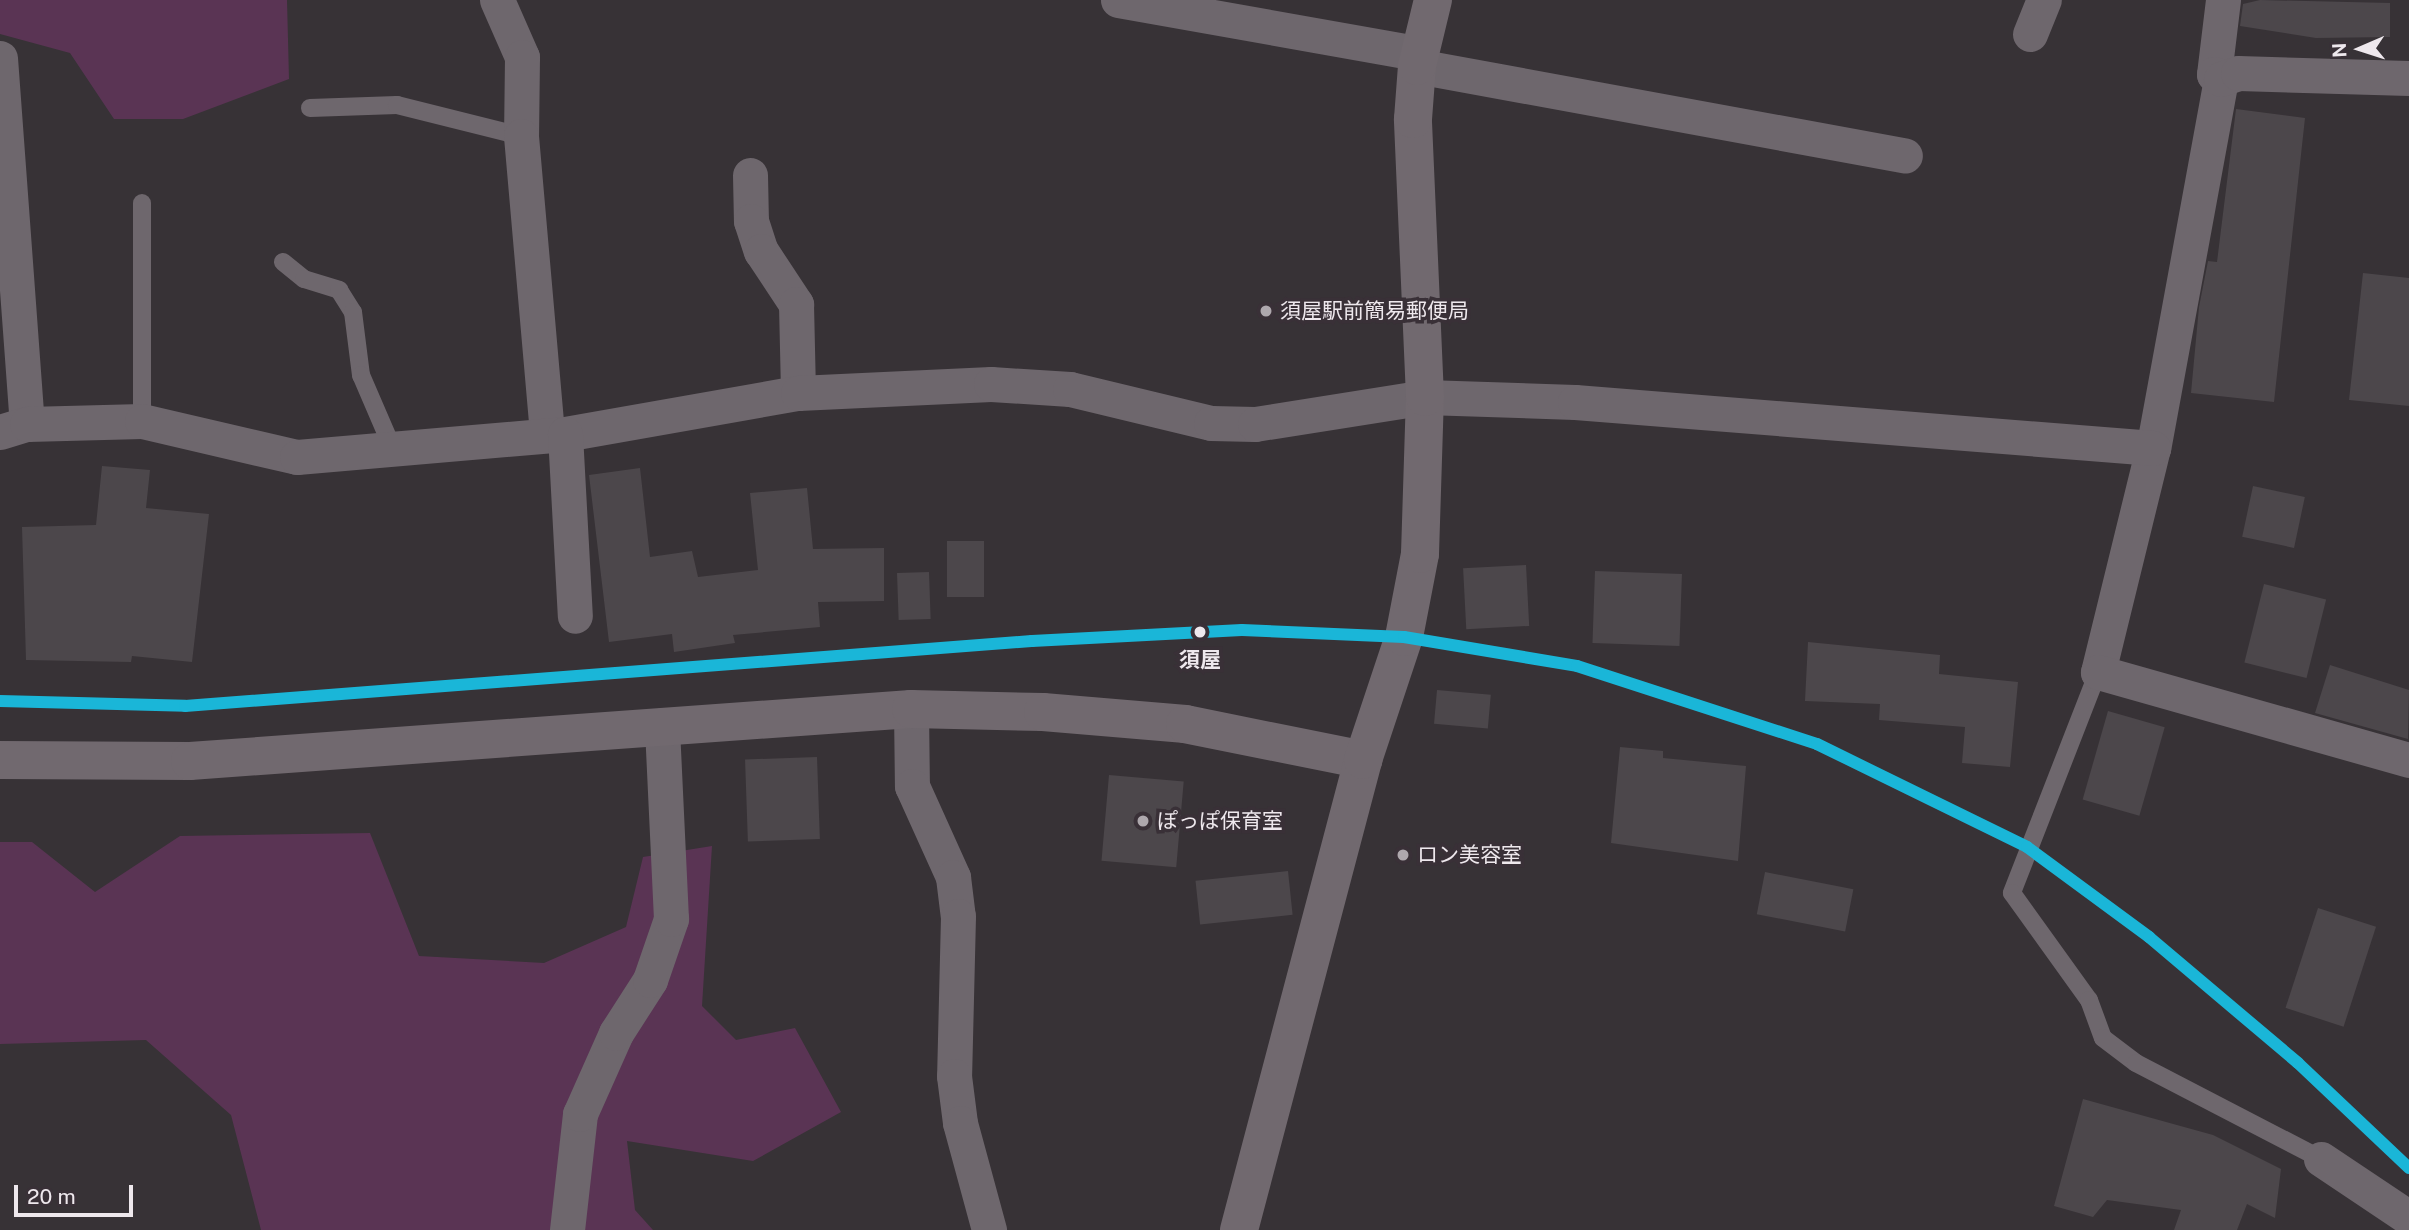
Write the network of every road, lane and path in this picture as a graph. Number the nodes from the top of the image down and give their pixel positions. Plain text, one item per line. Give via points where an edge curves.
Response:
1 (497, 0) edge
2 (1118, 0) edge
3 (1433, 0) edge
4 (2045, 0) edge
5 (2223, 0) edge
6 (2030, 34) dead end
7 (0, 58) edge
8 (1418, 60) junction
9 (2409, 78) edge
10 (2221, 79) junction
11 (310, 108) dead end
12 (521, 136) junction
13 (1905, 156) dead end
14 (750, 175) dead end
15 (142, 203) dead end
16 (282, 262) dead end
17 (798, 393) junction
18 (1425, 397) junction
19 (142, 421) junction
20 (14, 428) edge
21 (556, 434) junction
22 (392, 447) junction
23 (2152, 448) junction
24 (575, 616) dead end
25 (2098, 672) junction
26 (911, 709) junction
27 (662, 725) junction
28 (1363, 760) junction
29 (2409, 760) edge
30 (0, 761) edge
31 (2321, 1159) joint
32 (2409, 1218) edge
33 (567, 1230) edge
34 (989, 1230) edge
35 (1239, 1230) edge

1 - 12 street via 522,57
2 - 8 street
3 - 8 street
4 - 6 street
5 - 10 street via 2214,74
7 - 20 street
8 - 13 street
8 - 18 street via 1413,120
9 - 10 street via 2238,74
10 - 23 street
11 - 12 lane via 397,105
12 - 21 street
14 - 17 street via 751,221 761,251 796,304
15 - 19 lane
16 - 22 lane via 304,279 338,290 353,312 361,375
17 - 18 street via 991,384 1070,389 1211,423 1244,424
17 - 21 street
18 - 23 street via 1575,402
18 - 28 street via 1420,554 1404,637
19 - 20 street
19 - 22 street via 297,457
21 - 22 street
21 - 24 street
23 - 25 street
25 - 29 street
25 - 31 lane via 2012,893 2089,1000 2103,1038 2136,1063
26 - 27 street
26 - 28 street via 1042,712 1185,724
26 - 34 street via 912,786 953,877 958,916 954,1076 960,1123
27 - 30 street via 190,761
27 - 33 street via 671,919 650,980 616,1032 580,1114
28 - 35 street
31 - 32 street

